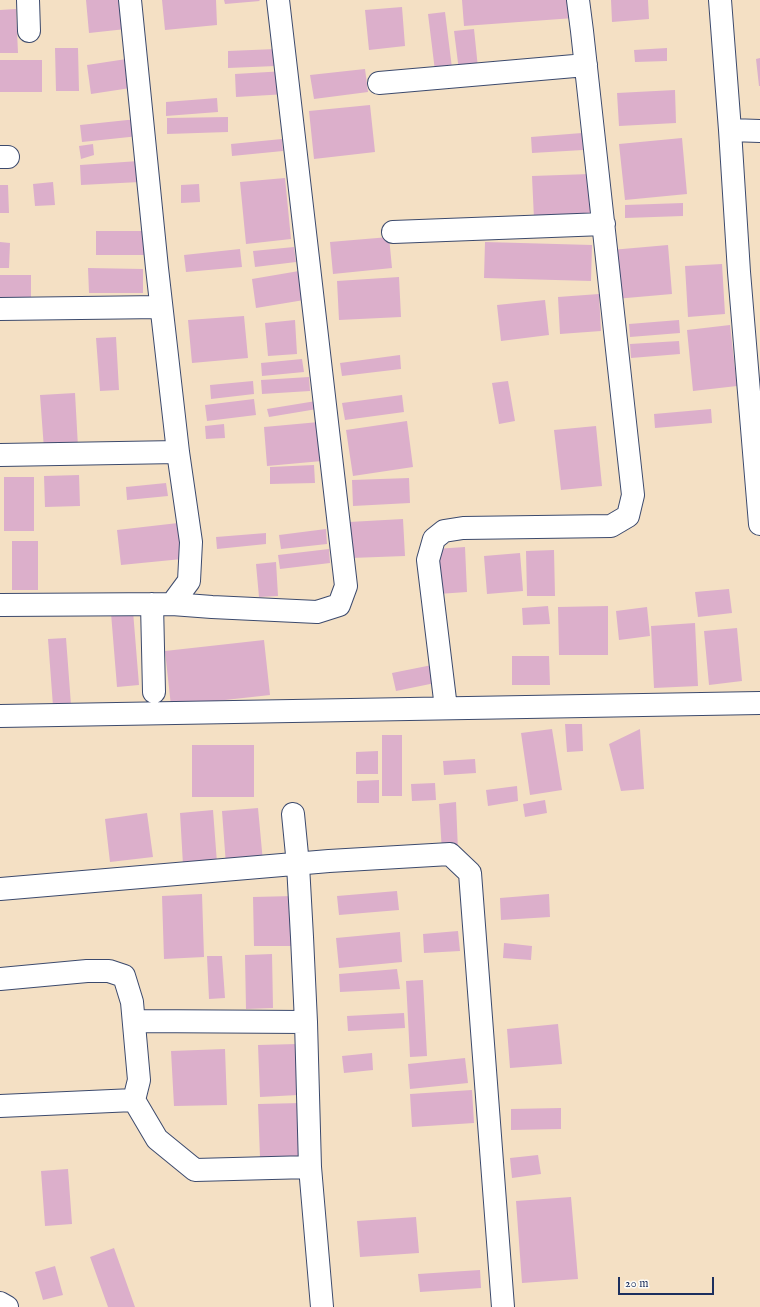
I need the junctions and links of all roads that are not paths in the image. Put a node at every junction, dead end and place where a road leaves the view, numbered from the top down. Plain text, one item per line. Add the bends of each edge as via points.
1 (28, 0) edge
2 (130, 0) edge
3 (278, 0) edge
4 (578, 0) edge
5 (720, 0) edge
6 (29, 31) dead end
7 (586, 65) junction
8 (379, 83) dead end
9 (730, 130) junction
10 (760, 131) edge
11 (604, 224) junction
12 (393, 232) dead end
13 (161, 307) junction
14 (0, 309) edge
15 (756, 432) edge
16 (178, 452) junction
17 (0, 455) edge
18 (760, 524) edge
19 (162, 604) junction
20 (0, 605) edge
21 (154, 692) dead end
22 (760, 703) edge
23 (446, 708) junction
24 (0, 716) edge
25 (293, 814) dead end
26 (298, 865) junction
27 (0, 889) edge
28 (0, 979) edge
29 (134, 1021) junction
30 (306, 1022) junction
31 (134, 1100) junction
32 (0, 1106) edge
33 (310, 1167) junction
34 (0, 1302) edge
35 (7, 1307) edge
36 (322, 1307) edge
37 (503, 1307) edge

1 - 6 street
2 - 13 street
3 - 19 street via 346,586 339,605 317,612
4 - 7 street
5 - 9 street
7 - 8 street
7 - 11 street
9 - 10 street
9 - 15 street via 739,272
11 - 12 street
11 - 23 street via 631,466 633,495 628,516 611,526 463,528 444,531 434,539 428,560
13 - 14 street
13 - 16 street
15 - 18 street
16 - 17 street
16 - 19 street via 192,542 189,581
19 - 20 street
19 - 21 street
22 - 23 street
23 - 24 street
25 - 26 street
26 - 27 street
26 - 30 street
26 - 37 street via 450,854 470,873
28 - 29 street via 110,971 124,976 132,1002
29 - 30 street
29 - 31 street via 139,1080
30 - 33 street
31 - 32 street
31 - 33 street via 157,1139 194,1170
33 - 36 street
34 - 35 street

